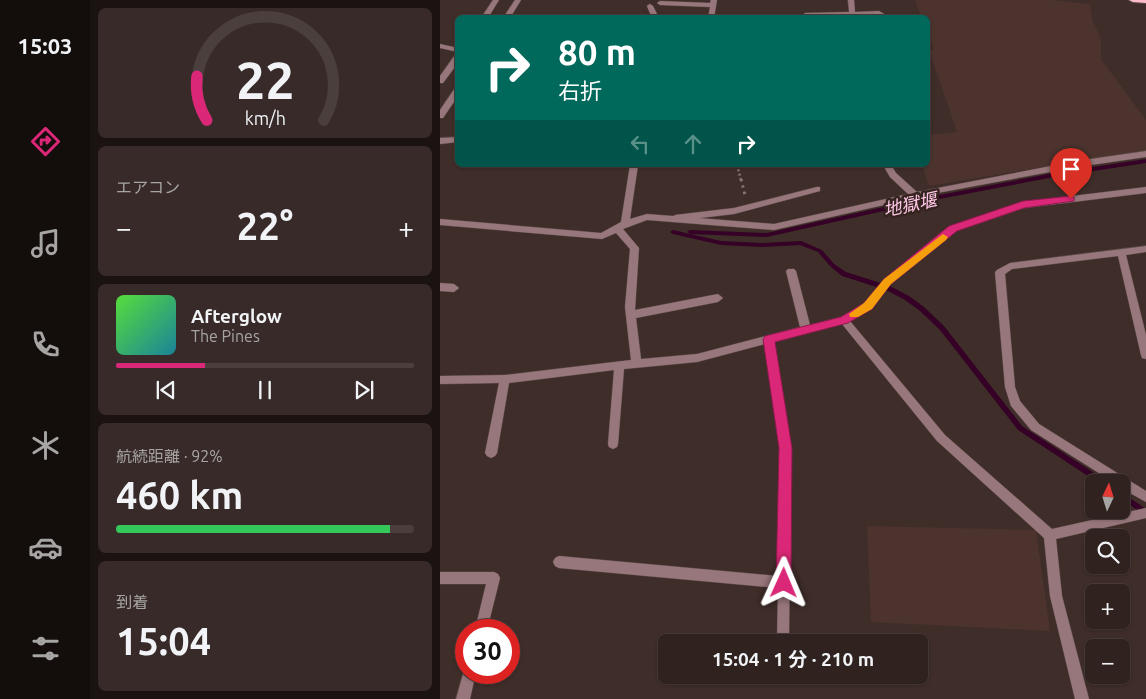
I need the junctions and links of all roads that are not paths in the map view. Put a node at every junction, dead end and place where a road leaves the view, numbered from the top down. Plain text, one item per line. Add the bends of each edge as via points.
1 (496, 0) edge
2 (518, 0) edge
3 (851, 0) edge
4 (1133, 0) edge
5 (1146, 2) edge
6 (660, 3) dead end
7 (714, 3) edge
8 (650, 6) dead end
9 (852, 14) junction
10 (486, 15) edge
11 (508, 15) edge
12 (654, 15) edge
13 (828, 15) edge
14 (883, 15) edge
15 (440, 46) edge
16 (455, 49) edge
17 (455, 61) edge
18 (440, 81) edge
19 (455, 94) edge
20 (440, 116) edge
21 (455, 139) edge
22 (440, 141) edge
23 (1146, 154) edge
24 (634, 167) edge
25 (888, 167) edge
26 (817, 189) dead end
27 (1146, 190) edge
28 (915, 195) junction
29 (675, 218) junction
30 (440, 222) edge
31 (621, 226) junction
32 (1146, 249) edge
33 (1121, 251) junction
34 (791, 271) dead end
35 (440, 287) edge
36 (454, 288) dead end
37 (718, 298) dead end
38 (631, 315) junction
39 (844, 320) junction
40 (1142, 322) edge
41 (806, 330) junction
42 (769, 339) junction
43 (1146, 355) edge
44 (618, 364) junction
45 (637, 364) junction
46 (505, 379) junction
47 (440, 380) edge
48 (613, 444) dead end
49 (491, 453) dead end
50 (1146, 497) edge
51 (1146, 513) edge
52 (1050, 535) junction
53 (559, 562) dead end
54 (440, 578) edge
55 (784, 583) junction
56 (484, 619) edge
57 (783, 634) edge
58 (466, 684) edge
59 (462, 699) edge
60 (1082, 699) edge

1 - 10 street
2 - 11 street
3 - 9 street
4 - 5 main road
6 - 7 street
8 - 12 street
9 - 13 street
9 - 14 street
15 - 16 lane
17 - 18 street
19 - 20 street
21 - 22 street
23 - 28 street
24 - 31 street
25 - 28 street
26 - 29 lane via 734,211
27 - 39 street via 1023,205 953,229 887,282 868,306
28 - 29 street via 774,227
29 - 31 street via 647,217
30 - 31 street via 602,236
31 - 38 street via 635,248
32 - 33 street
33 - 40 street
33 - 50 street via 1010,266 1000,272 1010,387 1015,403 1035,427
34 - 41 street
35 - 36 street
37 - 38 street
38 - 45 street
39 - 41 street
39 - 52 street via 941,438
40 - 43 street
41 - 42 street
42 - 45 street via 697,358
42 - 55 street via 786,448
44 - 45 street
44 - 46 street
44 - 48 street
46 - 47 street
46 - 49 street
51 - 52 street
52 - 60 street via 1056,596
53 - 55 street
54 - 56 street via 494,578
55 - 57 street
58 - 59 street

